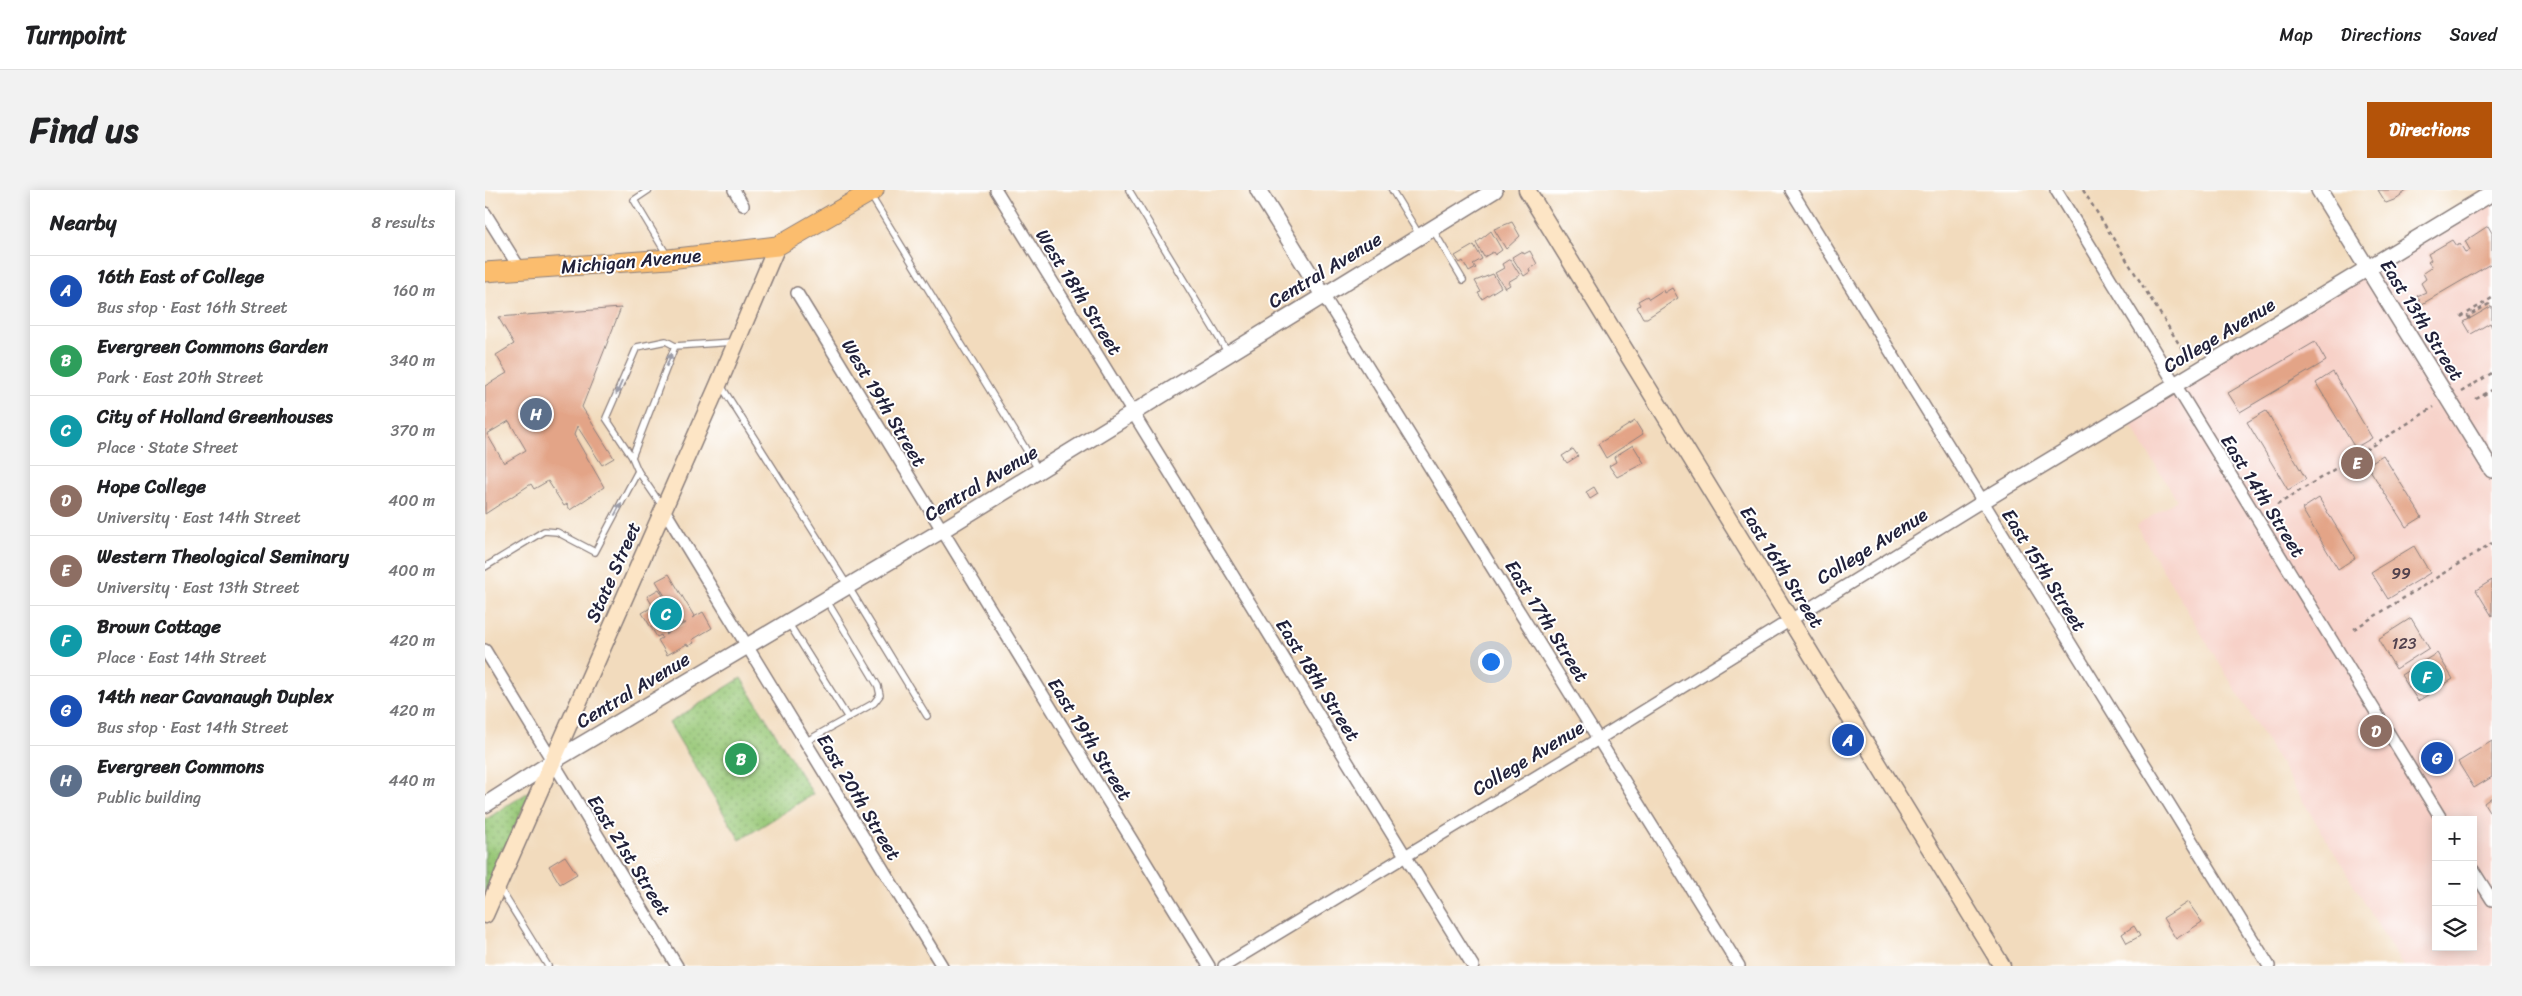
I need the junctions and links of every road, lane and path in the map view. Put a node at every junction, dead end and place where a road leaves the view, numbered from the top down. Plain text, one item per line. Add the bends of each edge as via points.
1 (649, 190) edge
2 (734, 190) edge
3 (996, 190) edge
4 (1129, 190) edge
5 (1258, 190) edge
6 (1392, 190) edge
7 (1495, 190) edge
8 (1527, 190) edge
9 (1791, 190) edge
10 (2055, 190) edge
11 (2083, 190) edge
12 (2319, 190) edge
13 (870, 191) edge
14 (2492, 193) edge
15 (743, 204) dead end
16 (485, 213) edge
17 (1426, 232) junction
18 (777, 246) junction
19 (669, 260) junction
20 (520, 269) junction
21 (2366, 269) junction
22 (485, 272) edge
23 (1463, 280) dead end
24 (797, 294) dead end
25 (1323, 295) junction
26 (2492, 298) edge
27 (2487, 301) junction
28 (2461, 317) dead end
29 (2469, 319) dead end
30 (736, 342) junction
31 (675, 346) junction
32 (1228, 353) junction
33 (2196, 372) junction
34 (2492, 374) edge
35 (719, 383) junction
36 (2175, 385) junction
37 (2492, 390) edge
38 (2460, 392) dead end
39 (2475, 399) dead end
40 (2435, 407) dead end
41 (1133, 413) junction
42 (632, 457) junction
43 (2492, 470) edge
44 (638, 471) junction
45 (1039, 471) junction
46 (1981, 502) junction
47 (2277, 505) dead end
48 (663, 508) junction
49 (941, 531) junction
50 (2492, 543) edge
51 (485, 567) edge
52 (848, 586) junction
53 (825, 600) junction
54 (1791, 620) junction
55 (788, 622) junction
56 (2354, 629) dead end
57 (747, 646) junction
58 (485, 650) edge
59 (927, 716) dead end
60 (848, 718) junction
61 (1600, 738) junction
62 (805, 742) junction
63 (552, 762) junction
64 (485, 805) edge
65 (2441, 816) edge
66 (1406, 856) junction
67 (2477, 876) edge
68 (498, 885) junction
69 (2492, 900) edge
70 (485, 915) edge
71 (548, 966) edge
72 (677, 966) edge
73 (942, 966) edge
74 (1209, 966) edge
75 (1224, 966) edge
76 (1473, 966) edge
77 (1739, 966) edge
78 (2002, 966) edge
79 (2269, 966) edge

1 - 19 lane via 634,200
2 - 15 street
3 - 41 street, West 18th Street
4 - 32 lane
5 - 25 street
6 - 17 lane
7 - 17 street, Central Avenue
8 - 54 main road, East 16th Street
9 - 46 street, East 15th Street
10 - 36 street, East 14th Street
11 - 33 path
12 - 21 street, East 13th Street
13 - 18 main road
13 - 45 lane
14 - 21 street, College Avenue
16 - 20 street
17 - 23 lane
17 - 25 street, Central Avenue
18 - 19 main road, Michigan Avenue
18 - 30 main road, State Street
19 - 20 main road, Michigan Avenue
20 - 22 main road, Michigan Avenue
21 - 33 street, College Avenue
21 - 43 street, East 13th Street
24 - 49 street, West 19th Street
25 - 32 street, Central Avenue
25 - 61 street, East 17th Street
26 - 27 path
27 - 28 path
27 - 29 path via 2489,304 2468,316
30 - 31 lane
30 - 35 main road, State Street
42 -> 31 lane
31 -> 42 lane via 666,341 637,347 606,418
32 - 41 street, Central Avenue
33 - 36 street, College Avenue
34 - 38 path
35 - 48 main road, State Street
35 - 52 lane
36 - 46 street, College Avenue
36 - 65 street, East 14th Street
37 - 39 path
40 - 47 path
41 - 45 street, Central Avenue
41 - 66 street, East 18th Street
42 - 44 lane
44 - 48 lane
51 -> 44 lane via 544,531 557,532 595,552
45 - 49 street, Central Avenue
46 - 54 street, College Avenue
46 - 79 street, East 15th Street
48 - 57 street, East 20th Street
48 - 63 main road, State Street
49 - 52 street, Central Avenue
49 - 74 street, East 19th Street
50 - 56 path
52 - 53 street, Central Avenue
52 - 59 lane
53 - 55 street, Central Avenue
53 - 60 lane via 878,686 880,695 874,703
54 - 61 street, College Avenue
54 - 78 main road, East 16th Street
55 - 57 street, Central Avenue
55 - 60 lane
57 - 62 street, East 20th Street
57 - 63 street, Central Avenue
58 - 63 street, East 21st Street
60 - 62 lane
61 - 66 street, College Avenue
61 - 77 street, East 17th Street
62 - 73 street, East 20th Street
63 - 64 street, Central Avenue
63 - 68 main road, State Street
63 - 72 street, East 21st Street
66 - 75 street, College Avenue
66 - 76 street, East 18th Street
67 - 69 street
68 - 70 main road, State Street
68 - 71 lane

